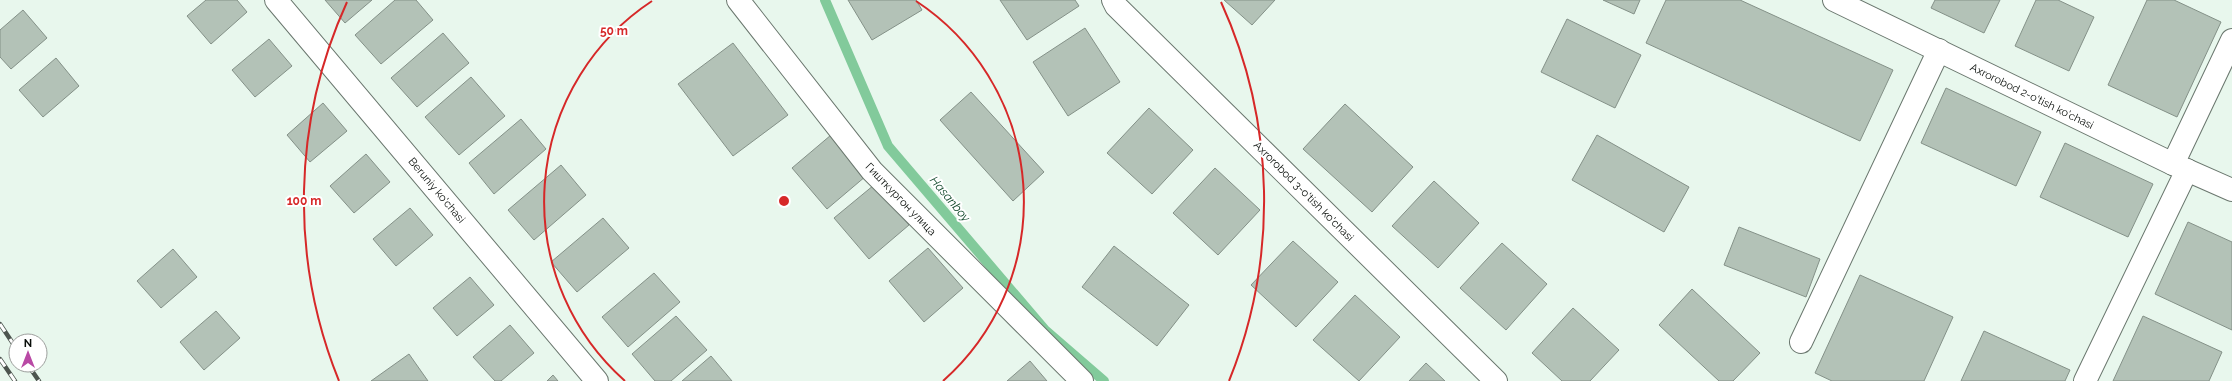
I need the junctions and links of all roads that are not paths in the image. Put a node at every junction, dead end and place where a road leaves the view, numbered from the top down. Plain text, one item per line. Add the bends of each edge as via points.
1 (276, 0) edge
2 (738, 0) edge
3 (1113, 0) edge
4 (1834, 0) edge
5 (2232, 40) edge
6 (1939, 50) junction
7 (2180, 167) junction
8 (2232, 190) edge
9 (1801, 342) dead end
10 (597, 381) edge
11 (1082, 381) edge
12 (1496, 381) edge
13 (2085, 381) edge

1 - 10 street, Beruniy ko'chasi
2 - 11 street, Гишткургон улица via 872,171
3 - 12 street, Axrorobod 3-o'tish ko'chasi
4 - 6 street, Axrorobod 2-o'tish ko'chasi
5 - 7 street
6 - 7 street, Axrorobod 2-o'tish ko'chasi
6 - 9 street
7 - 8 street, Axrorobod 2-o'tish ko'chasi
7 - 13 street

